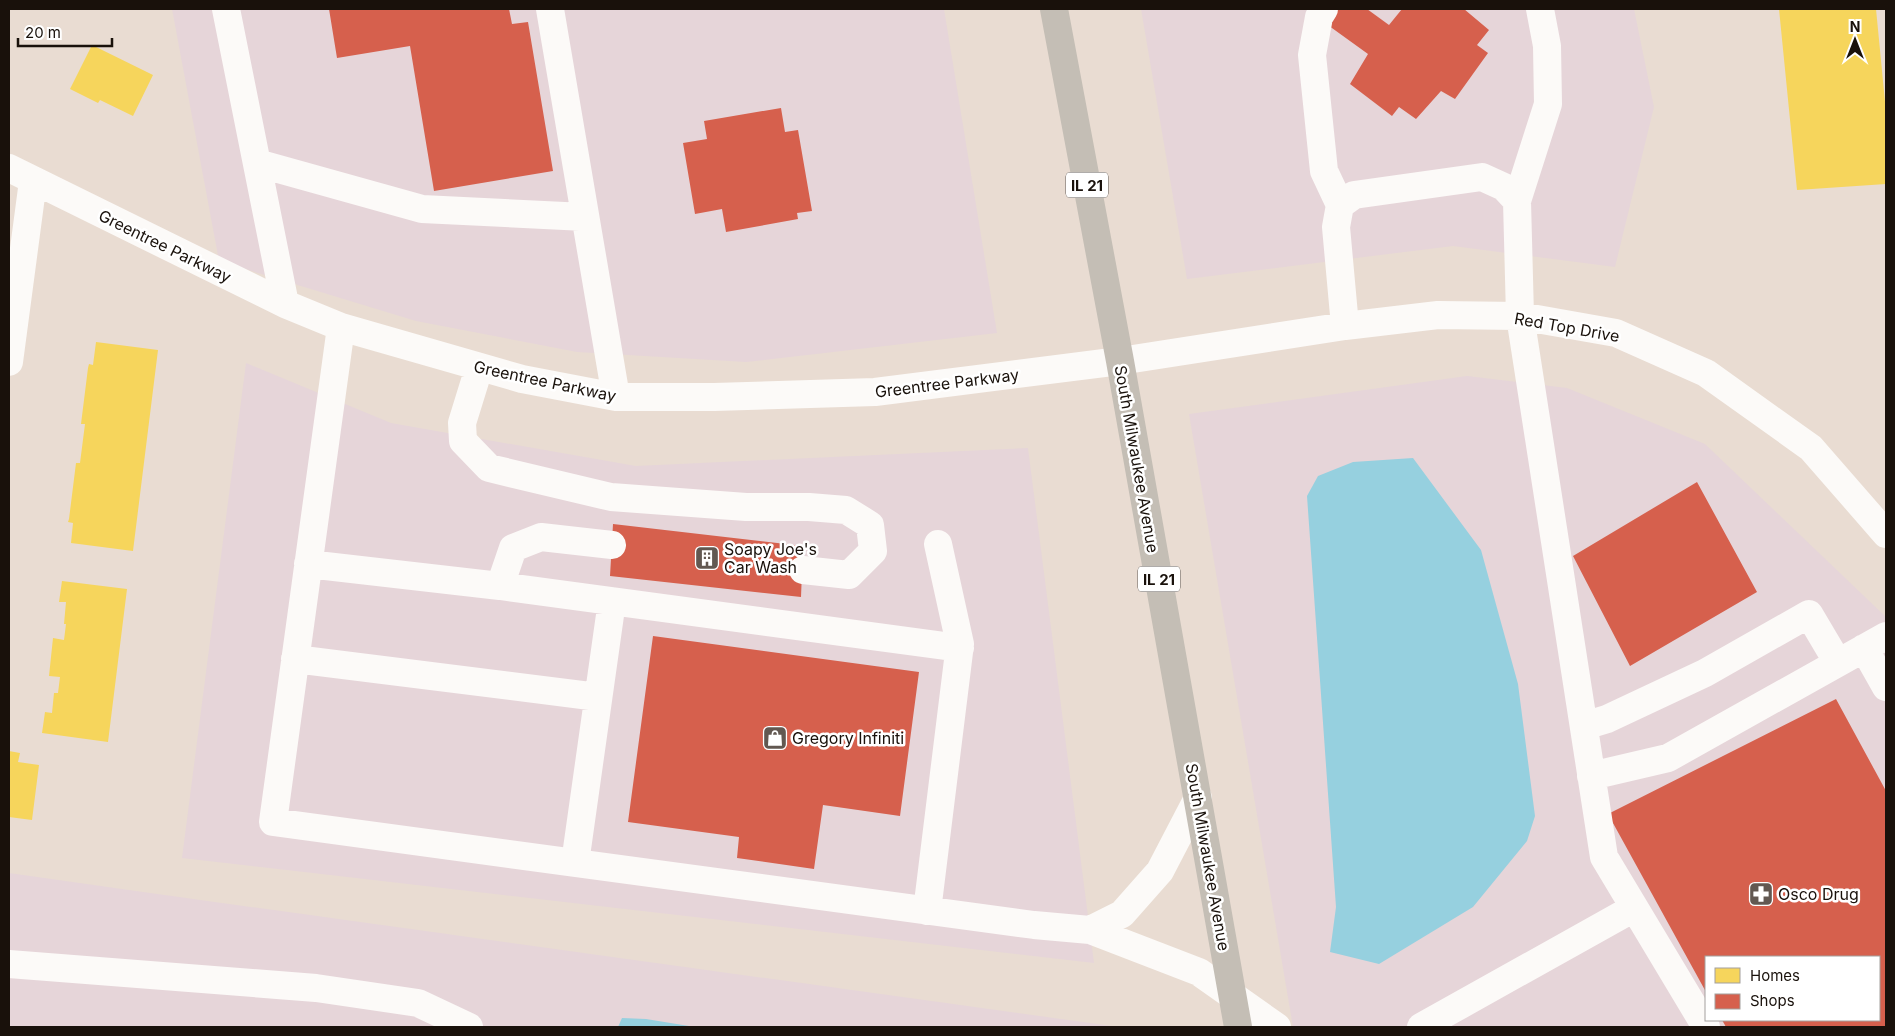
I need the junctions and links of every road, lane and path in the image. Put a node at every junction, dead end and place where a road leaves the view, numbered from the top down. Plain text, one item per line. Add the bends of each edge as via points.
1 (226, 9) edge
2 (550, 9) edge
3 (1054, 9) edge
4 (1324, 9) edge
5 (1540, 9) edge
6 (257, 163) junction
7 (9, 168) edge
8 (33, 181) junction
9 (1517, 201) junction
10 (1340, 205) junction
11 (585, 217) junction
12 (284, 304) junction
13 (1520, 316) junction
14 (1345, 326) junction
15 (341, 327) junction
16 (1120, 361) junction
17 (9, 362) edge
18 (479, 368) junction
19 (616, 397) junction
20 (1886, 534) edge
21 (938, 544) dead end
22 (612, 545) dead end
23 (308, 564) junction
24 (803, 570) dead end
25 (500, 586) junction
26 (612, 601) junction
27 (1875, 642) edge
28 (960, 648) junction
29 (295, 659) junction
30 (1838, 663) junction
31 (1886, 687) edge
32 (598, 697) junction
33 (1595, 722) junction
34 (1591, 776) junction
35 (1198, 798) junction
36 (575, 863) junction
37 (1634, 908) junction
38 (928, 911) junction
39 (1090, 930) junction
40 (9, 964) edge
41 (1233, 996) junction
42 (462, 1025) edge
43 (1238, 1027) edge
44 (1277, 1027) edge
45 (1421, 1027) edge
46 (1706, 1027) edge

1 - 6 street
2 - 11 street
3 - 16 main road, South Milwaukee Avenue / IL 21
4 - 10 street via 1319,17 1312,55 1324,172
5 - 9 street via 1547,46 1548,104
6 - 11 street via 422,209
6 - 12 street
7 - 8 street, Greentree Parkway
8 - 12 street, Greentree Parkway
8 - 17 street
9 - 10 street via 1504,186 1482,177 1354,195
9 - 13 street
10 - 14 street via 1336,227
11 - 19 street
12 - 15 street, Greentree Parkway
13 - 14 street, Red Top Drive via 1438,316
13 - 20 street, Red Top Drive via 1616,333 1706,373 1811,448
13 - 33 street
14 - 16 street, Red Top Drive
15 - 18 street, Greentree Parkway
15 - 23 street
16 - 19 street, Greentree Parkway via 875,392
16 - 35 main road, South Milwaukee Avenue / IL 21
18 - 19 street, Greentree Parkway
18 - 24 street via 462,422 462,441 489,468 611,497 746,507 846,510 870,526 873,551 850,575
21 - 28 street
22 - 25 street via 541,537 513,548
23 - 25 street
23 - 29 street
25 - 26 street
26 - 28 street
26 - 32 street
27 - 30 street
27 - 31 street
28 - 38 street
29 - 32 street
29 - 36 street via 272,822
30 - 33 street via 1810,614 1705,673
30 - 34 street via 1668,758
32 - 36 street
33 - 34 street
34 - 37 street via 1604,857
35 - 39 street via 1160,871 1122,914
35 - 41 main road, South Milwaukee Avenue / IL 21
36 - 38 street
37 - 45 street
37 - 46 street
38 - 39 street
39 - 41 street via 1199,972
40 - 42 street via 316,988 418,1003
41 - 43 main road, South Milwaukee Avenue / IL 21
41 - 44 street

